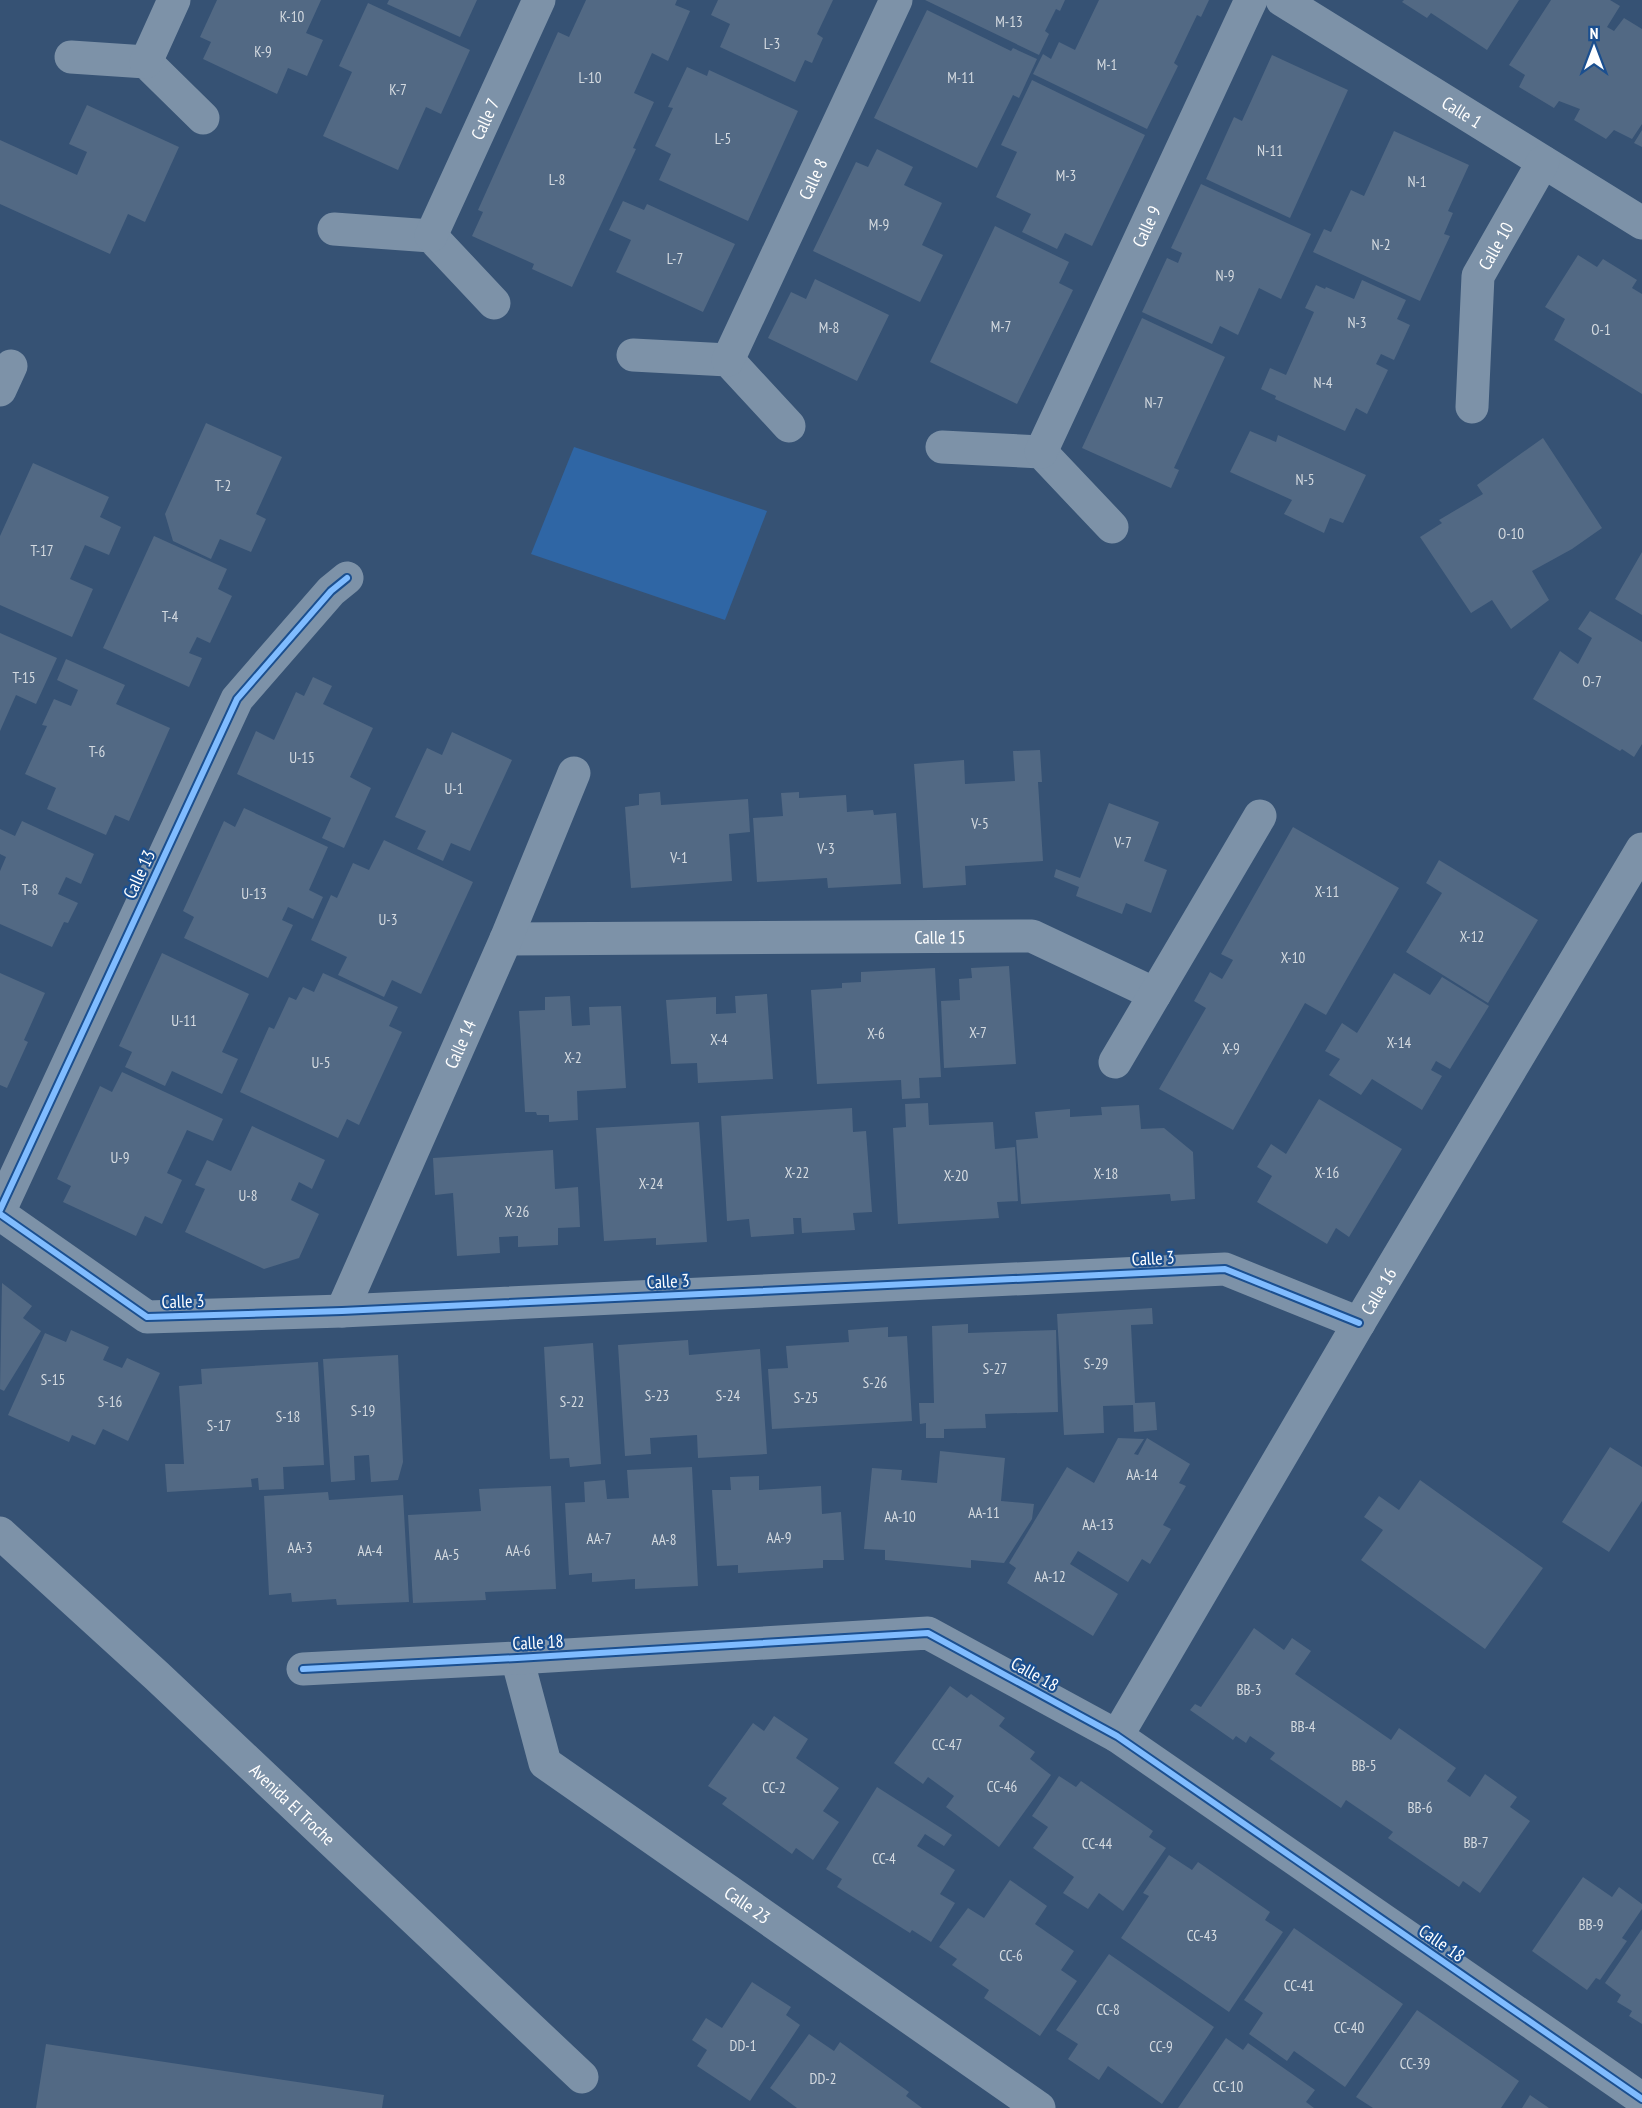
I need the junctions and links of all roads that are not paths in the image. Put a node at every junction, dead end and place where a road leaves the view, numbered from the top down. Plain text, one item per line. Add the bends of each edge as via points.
1 (174, 0) edge
2 (539, 0) edge
3 (896, 0) edge
4 (1251, 0) edge
5 (1282, 0) edge
6 (71, 57) dead end
7 (146, 62) junction
8 (203, 118) dead end
9 (1543, 162) junction
10 (1642, 223) edge
11 (334, 229) dead end
12 (431, 236) junction
13 (494, 303) dead end
14 (633, 355) dead end
15 (728, 360) junction
16 (1472, 407) dead end
17 (789, 426) dead end
18 (942, 447) dead end
19 (1041, 452) junction
20 (1113, 526) dead end
21 (347, 578) dead end
22 (574, 773) dead end
23 (1260, 816) dead end
24 (1642, 849) edge
25 (506, 939) junction
26 (1155, 994) junction
27 (1115, 1062) dead end
28 (0, 1212) edge
29 (342, 1311) junction
30 (1359, 1323) junction
31 (0, 1533) edge
32 (517, 1658) junction
33 (303, 1669) dead end
34 (1117, 1736) junction
35 (582, 2077) dead end
36 (1642, 2099) edge
37 (1039, 2108) edge

1 - 7 street
2 - 12 street, Calle 7
3 - 15 street, Calle 8
4 - 19 street, Calle 9
5 - 9 street, Calle 1
6 - 7 street
7 - 8 street
9 - 10 street, Calle 1
9 - 16 street, Calle 10 via 1478,276
11 - 12 street
12 - 13 street
14 - 15 street
15 - 17 street
18 - 19 street
19 - 20 street
21 - 28 street, Calle 13 via 331,591 237,699
22 - 25 street, Calle 14
23 - 26 street
24 - 30 street, Calle 16
25 - 26 street, Calle 15 via 1032,936
25 - 29 street, Calle 14
26 - 27 street
28 - 29 street, Calle 3 via 147,1317
29 - 30 street, Calle 3 via 1225,1269
30 - 34 street, Calle 16
31 - 35 street, Avenida El Troche via 166,1684
32 - 33 street, Calle 18
32 - 34 street, Calle 18 via 928,1633
32 - 37 street, Calle 23 via 545,1763
34 - 36 street, Calle 18

